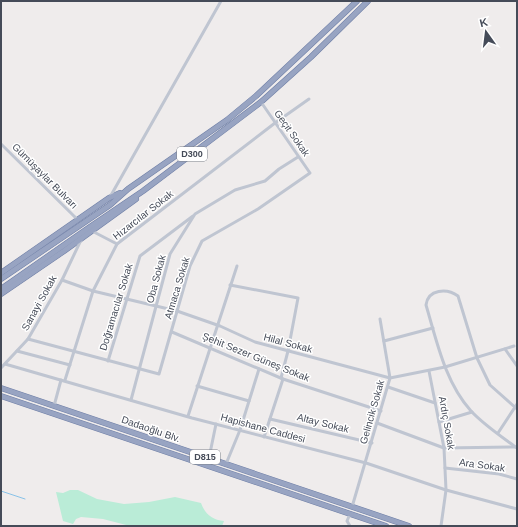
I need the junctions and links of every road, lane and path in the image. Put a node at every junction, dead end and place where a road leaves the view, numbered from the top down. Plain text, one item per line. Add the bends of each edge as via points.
1 (221, 1) edge
2 (357, 1) edge
3 (368, 1) edge
4 (309, 99) dead end
5 (261, 102) junction
6 (275, 123) junction
7 (1, 144) edge
8 (298, 157) junction
9 (310, 173) joint
10 (128, 189) junction
11 (143, 192) junction
12 (109, 198) junction
13 (195, 214) junction
14 (78, 220) junction
15 (92, 231) junction
16 (81, 239) junction
17 (117, 244) junction
18 (237, 266) dead end
19 (1, 273) edge
20 (1, 279) edge
21 (62, 280) junction
22 (230, 285) junction
23 (1, 289) edge
24 (94, 291) junction
25 (1, 294) edge
26 (127, 299) junction
27 (156, 306) junction
28 (177, 311) junction
29 (380, 319) dead end
30 (217, 325) junction
31 (433, 328) junction
32 (172, 332) junction
33 (28, 338) junction
34 (384, 340) junction
35 (514, 346) dead end
36 (210, 348) junction
37 (505, 349) junction
38 (74, 350) junction
39 (17, 351) junction
40 (288, 351) junction
41 (477, 358) junction
42 (108, 361) junction
43 (5, 364) junction
44 (70, 365) junction
45 (517, 366) edge
46 (445, 367) junction
47 (1, 368) edge
48 (259, 369) junction
49 (139, 370) junction
50 (429, 371) junction
51 (282, 378) junction
52 (390, 378) junction
53 (63, 380) junction
54 (198, 386) junction
55 (388, 387) junction
56 (1, 388) edge
57 (1, 396) edge
58 (131, 400) junction
59 (249, 401) junction
60 (435, 403) junction
61 (517, 404) edge
62 (54, 406) junction
63 (516, 408) edge
64 (380, 411) junction
65 (472, 412) junction
66 (188, 416) junction
67 (270, 419) junction
68 (439, 422) junction
69 (377, 423) junction
70 (216, 424) junction
71 (240, 430) junction
72 (498, 433) junction
73 (264, 437) junction
74 (372, 443) junction
75 (444, 448) junction
76 (517, 448) edge
77 (209, 458) junction
78 (366, 463) junction
79 (226, 464) junction
80 (445, 468) junction
81 (517, 479) edge
82 (446, 490) junction
83 (352, 507) junction
84 (517, 509) edge
85 (350, 514) junction
86 (350, 526) edge
87 (386, 526) edge
88 (409, 526) edge
89 (442, 526) edge

1 - 12 street
2 - 10 highway, D300 via 227,120
3 - 5 highway, D300
4 - 6 street, Hızarcılar Sokak
5 - 6 street, Geçit Sokak
5 - 11 highway, D300
6 - 8 street, Geçit Sokak
6 - 17 street, Hızarcılar Sokak
7 - 14 street, Gümüşaylar Bulvarı
8 - 9 street, Geçit Sokak
8 - 13 street, Oba Sokak via 265,181 235,190
9 - 28 street, Atmaca Sokak via 258,209 202,241 190,266
10 - 12 highway
10 - 20 highway, D300 via 110,205
11 - 15 highway via 125,209
11 - 23 highway, D300
12 - 14 highway
13 - 26 street, Doğramacılar Sokak via 140,256
13 - 27 street, Oba Sokak via 170,254
14 - 19 highway
15 - 16 highway
15 - 17 street
16 - 21 street, Sanayi Sokak
16 - 25 highway
17 - 24 street, Hızarcılar Sokak
18 - 22 street
21 - 24 street, Hilal Sokak
21 - 33 street, Sanayi Sokak
22 - 30 street
22 - 40 street via 298,298
24 - 26 street, Hilal Sokak
24 - 38 street, Hızarcılar Sokak
26 - 27 street, Hilal Sokak
26 - 42 street, Doğramacılar Sokak
27 - 28 street, Hilal Sokak
27 - 49 street, Oba Sokak
28 - 30 street, Hilal Sokak
28 - 32 street, Atmaca Sokak
29 - 34 street, Gelincik Sokak
30 - 36 street
30 - 40 street, Hilal Sokak via 255,342
31 - 34 street
31 - 41 street via 426,305 428,299 437,292 451,291 458,296
31 - 46 street
32 - 36 street, Şehit Sezer Güneş Sokak
32 - 49 street, Atmaca Sokak via 159,374
33 - 38 street
33 - 39 street, Sanayi Sokak
34 - 52 street, Gelincik Sokak
35 - 37 street, Hilal Sokak
36 - 48 street, Şehit Sezer Güneş Sokak
36 - 54 street
37 - 41 street, Hilal Sokak
37 - 45 street
38 - 42 street
38 - 44 street, Hızarcılar Sokak
39 - 43 street, Sanayi Sokak
39 - 44 street
40 - 51 street
40 - 52 street, Hilal Sokak
41 - 46 street, Hilal Sokak
41 - 63 street via 490,385
42 - 49 street
43 - 47 street, Sanayi Sokak
43 - 53 street, Hapishane Caddesi
44 - 53 street, Hızarcılar Sokak
46 - 50 street, Hilal Sokak
46 - 65 street via 458,394
48 - 51 street, Şehit Sezer Güneş Sokak
48 - 59 street
49 - 58 street, Oba Sokak
50 - 52 street, Hilal Sokak
50 - 60 street, Ardıç Sokak
51 - 64 street, Şehit Sezer Güneş Sokak
51 - 67 street
52 - 55 street, Gelincik Sokak
53 - 58 street, Hapishane Caddesi
53 - 62 street, Hızarcılar Sokak
54 - 59 street
54 - 66 street
55 - 60 street
55 - 64 street, Gelincik Sokak
56 - 62 highway, Dadaoğlu Blv. / D815
57 - 85 highway, Dadaoğlu Blv. / D815
58 - 66 street, Hapishane Caddesi
59 - 71 street
60 - 68 street, Ardıç Sokak
61 - 63 street
62 - 77 highway, Dadaoğlu Blv. / D815
63 - 72 street
64 - 69 street, Gelincik Sokak
65 - 68 street
65 - 72 street
66 - 70 street, Hapishane Caddesi
67 - 73 street
67 - 74 street, Altay Sokak
68 - 75 street, Ardıç Sokak
69 - 74 street, Gelincik Sokak
69 - 75 street
70 - 71 street, Hapishane Caddesi
70 - 77 street
71 - 73 street, Hapishane Caddesi
71 - 79 street
72 - 76 street
73 - 78 street, Hapishane Caddesi
74 - 78 street, Gelincik Sokak
75 - 76 street
75 - 80 street, Ardıç Sokak
77 - 79 highway, Dadaoğlu Blv. / D815
78 - 82 street, Hapishane Caddesi
78 - 83 street, Gelincik Sokak
79 - 83 highway, Dadaoğlu Blv. / D815
80 - 81 street, Ara Sokak via 499,474
80 - 82 street, Ardıç Sokak
82 - 84 street, Hapishane Caddesi
82 - 89 street, Ardıç Sokak
83 - 88 highway, Dadaoğlu Blv. / D815
85 - 86 street via 347,521
85 - 87 highway, Dadaoğlu Blv. / D815

